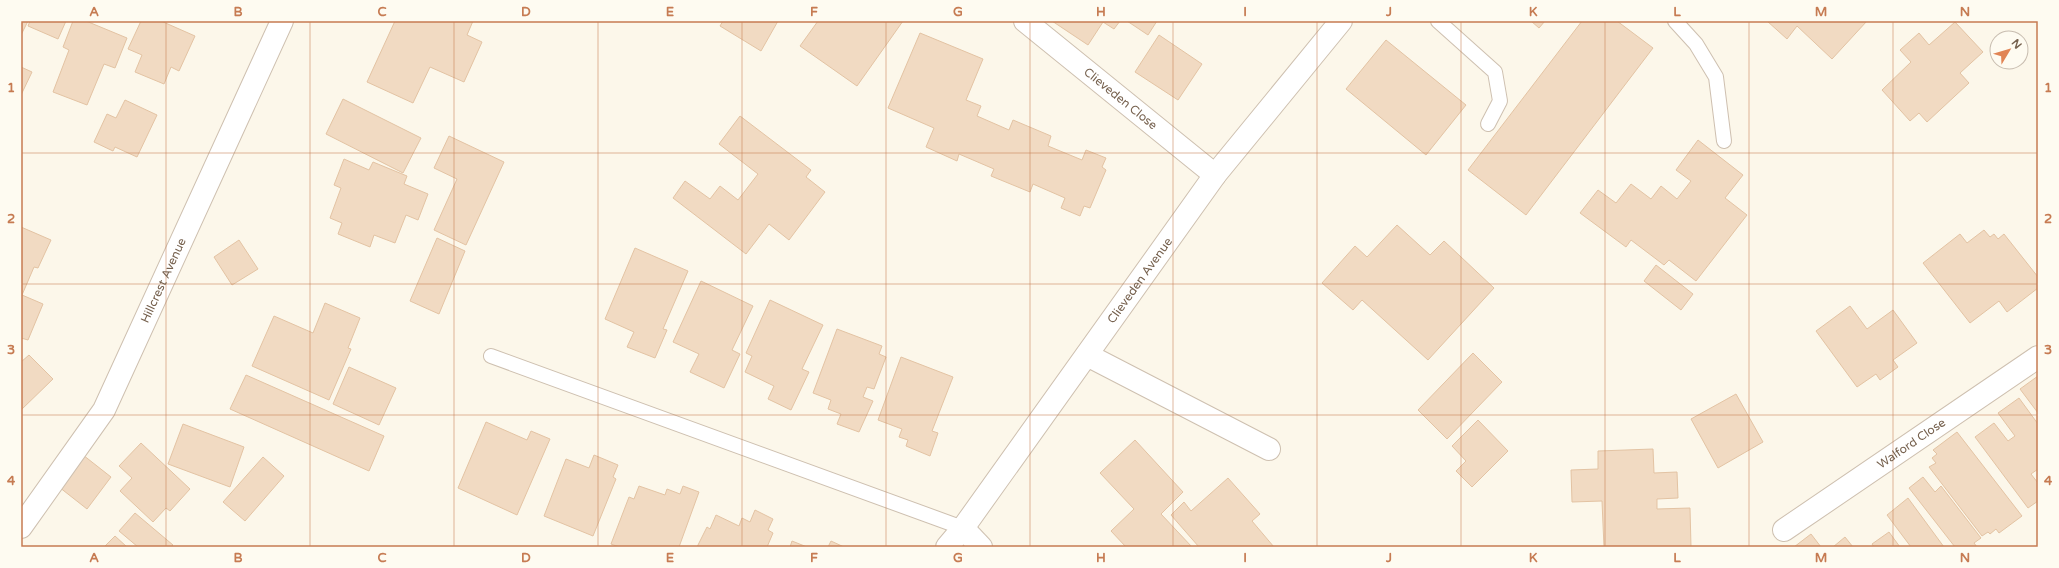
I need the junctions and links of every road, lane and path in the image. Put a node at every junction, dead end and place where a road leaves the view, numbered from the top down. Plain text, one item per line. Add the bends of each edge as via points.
1 (282, 21) edge
2 (1025, 21) edge
3 (1340, 21) edge
4 (1438, 21) edge
5 (1675, 21) edge
6 (1488, 124) dead end
7 (1724, 141) dead end
8 (1216, 175) junction
9 (1087, 355) junction
10 (492, 356) dead end
11 (2038, 357) edge
12 (1269, 448) dead end
13 (21, 527) edge
14 (963, 528) junction
15 (1784, 530) dead end
16 (947, 547) edge
17 (981, 547) edge

1 - 13 street, Hillcrest Avenue via 104,410
2 - 8 street, Clieveden Close
3 - 8 street, Clieveden Avenue
4 - 6 lane via 1495,72 1500,101
5 - 7 lane via 1696,44 1716,76
8 - 9 street, Clieveden Avenue
9 - 12 street
9 - 14 street, Clieveden Avenue
10 - 14 lane
11 - 15 street, Walford Close
14 - 16 street, Clieveden Avenue
14 - 17 street

